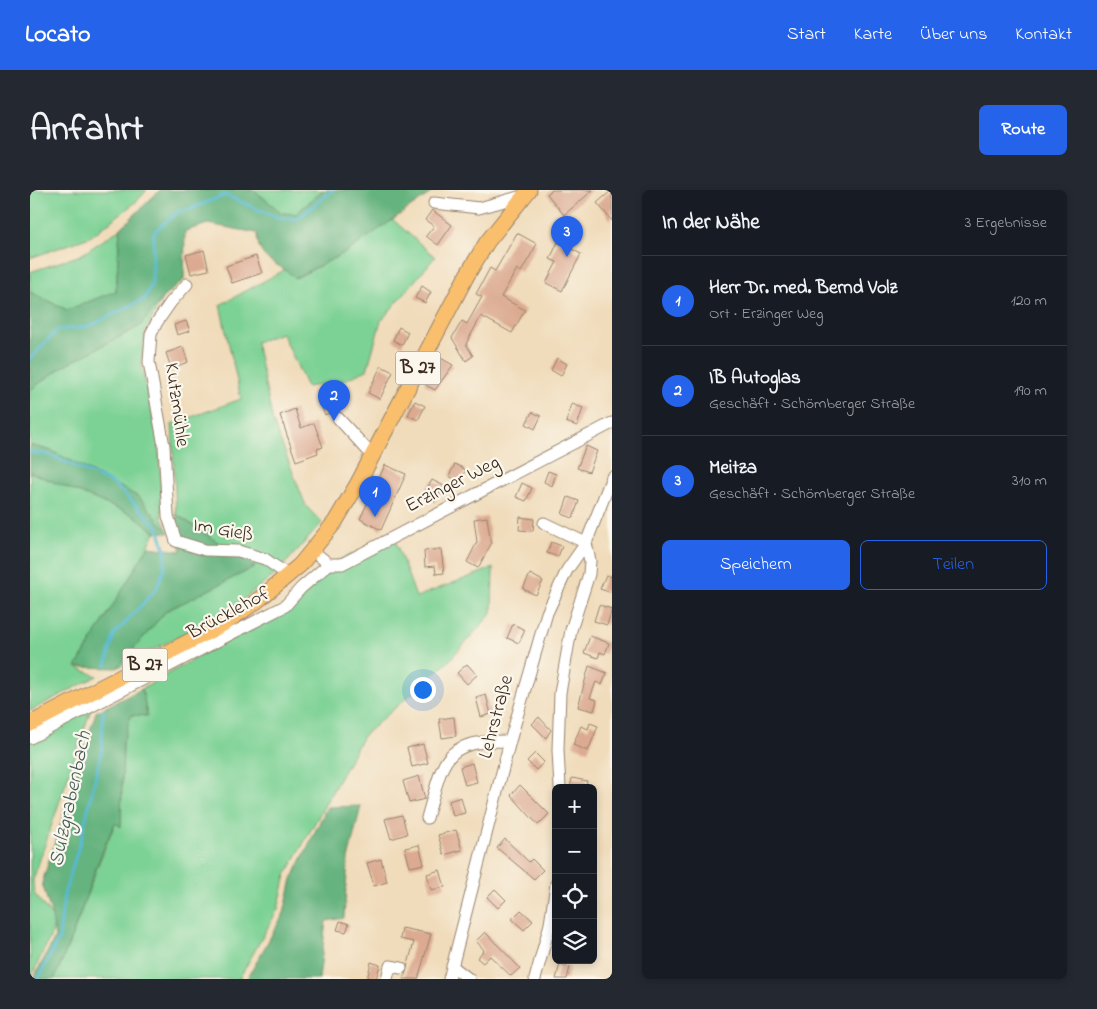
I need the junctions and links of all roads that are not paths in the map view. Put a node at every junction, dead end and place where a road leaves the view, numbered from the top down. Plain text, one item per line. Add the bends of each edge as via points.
1 (526, 193) edge
2 (434, 203) dead end
3 (187, 284) dead end
4 (338, 418) dead end
5 (612, 423) edge
6 (372, 455) junction
7 (612, 477) edge
8 (544, 522) dead end
9 (176, 541) joint
10 (586, 543) junction
11 (313, 550) junction
12 (329, 564) junction
13 (288, 576) junction
14 (30, 724) edge
15 (30, 738) edge
16 (510, 741) junction
17 (560, 784) edge
18 (427, 818) dead end
19 (552, 911) edge
20 (452, 966) junction
21 (401, 968) dead end
22 (387, 979) edge
23 (449, 979) edge
24 (468, 979) edge
25 (535, 979) edge

1 - 2 street via 479,208
1 - 6 main road, B 27 via 487,242 467,275
3 - 9 street, Kutzmühle via 151,334 149,362 164,446 168,516
4 - 6 street
5 - 12 street, Erzinger Weg via 342,564
6 - 11 main road, B 27 via 335,522
7 - 10 street, Lehrstraße
8 - 10 street
9 - 13 street, Im Gieß via 206,550 238,551 266,559
10 - 16 street, Lehrstraße via 567,570 547,613
10 - 17 street via 589,574 571,630 560,692
11 - 12 street
11 - 13 main road, B 27
12 - 15 street, Brücklehof via 285,606
13 - 14 main road, B 27 via 223,624
16 - 18 street via 483,741 468,745 443,762
16 - 20 street, Lehrstraße
19 - 25 street
20 - 23 street, Lehrstraße
20 - 24 street
21 - 22 street via 390,966

